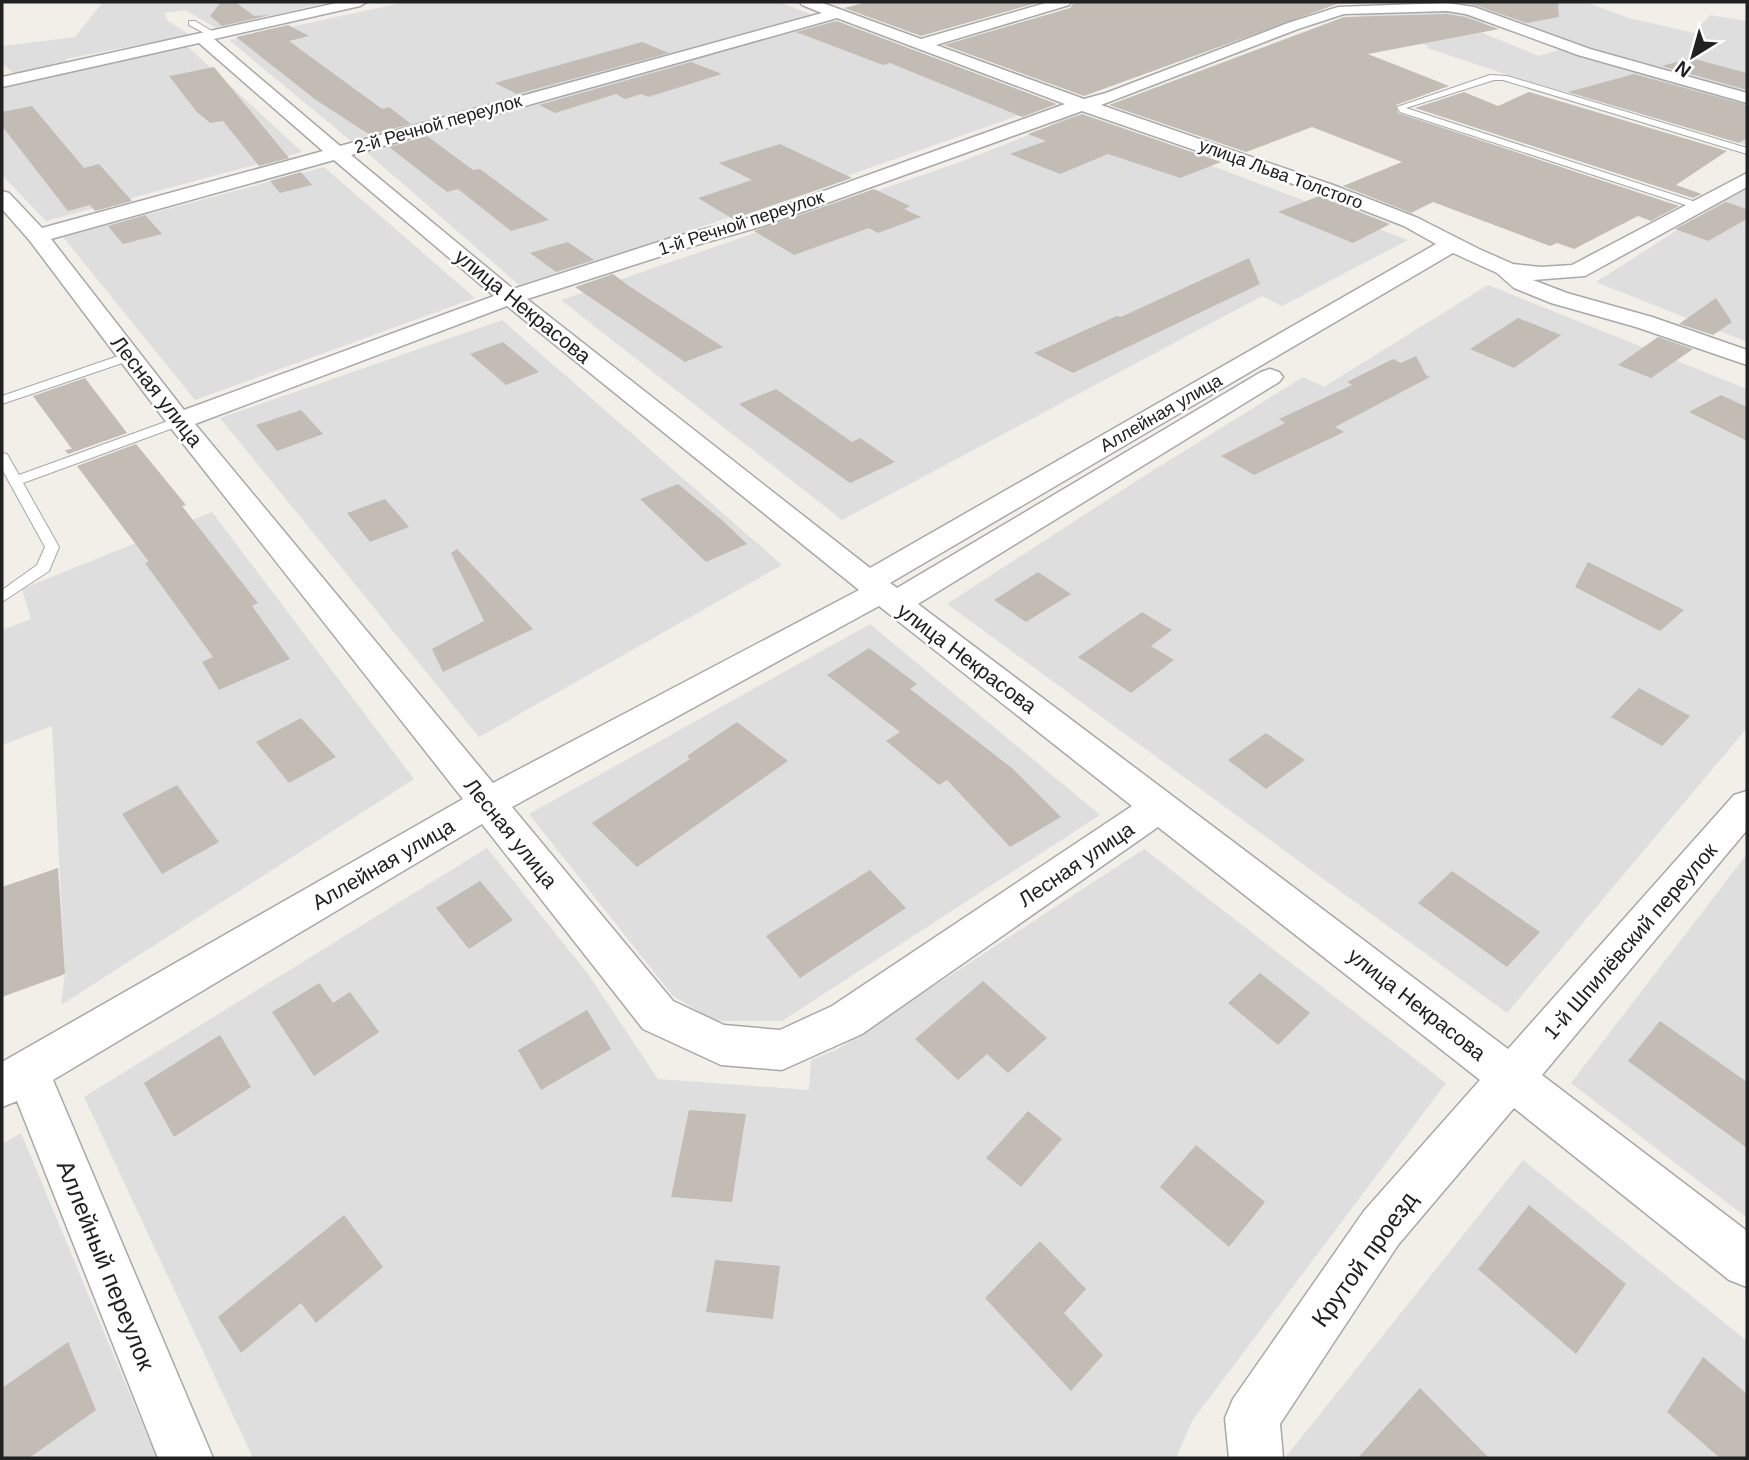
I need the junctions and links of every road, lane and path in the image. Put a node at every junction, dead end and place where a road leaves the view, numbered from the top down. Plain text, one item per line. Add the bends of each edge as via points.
1 (360, 2) edge
2 (1064, 2) edge
3 (825, 6) edge
4 (1340, 6) edge
5 (202, 31) junction
6 (922, 44) junction
7 (2, 82) edge
8 (1747, 98) edge
9 (1083, 105) junction
10 (1747, 151) edge
11 (337, 153) junction
12 (1747, 179) edge
13 (2, 197) edge
14 (1698, 206) junction
15 (38, 236) junction
16 (1462, 249) junction
17 (1505, 268) junction
18 (511, 298) junction
19 (130, 356) junction
20 (1747, 358) edge
21 (2, 400) edge
22 (179, 421) junction
23 (2, 457) edge
24 (15, 481) junction
25 (881, 592) junction
26 (2, 597) edge
27 (487, 803) junction
28 (1747, 805) edge
29 (1160, 806) junction
30 (1512, 1077) junction
31 (15, 1079) edge
32 (1747, 1262) edge
33 (185, 1458) edge
34 (1256, 1458) edge

1 - 5 street
2 - 6 street
3 - 6 street, улица Льва Толстого
3 - 11 street, 2-й Речной переулок
4 - 8 street, 1-й Речной переулок via 1469,10 1584,52
4 - 9 street, 1-й Речной переулок
5 - 7 street
5 - 11 street, улица Некрасова
6 - 9 street, улица Льва Толстого
9 - 16 street, улица Льва Толстого via 1326,189 1411,222
9 - 18 street, 1-й Речной переулок via 757,222
10 - 14 lane via 1504,78 1493,77 1401,107
11 - 15 street, 2-й Речной переулок
11 - 18 street, улица Некрасова
12 - 14 street
13 - 15 street, Лесная улица
14 - 17 street via 1577,271 1541,274
15 - 19 street, Лесная улица
16 - 17 street, улица Льва Толстого
16 - 25 street, Аллейная улица
17 - 20 street, улица Льва Толстого via 1521,283 1559,298
18 - 22 street, 1-й Речной переулок
18 - 25 street, улица Некрасова
19 - 21 lane
19 - 22 street, Лесная улица
22 - 24 lane
22 - 27 street, Лесная улица
23 - 24 lane
24 - 26 lane via 52,547 44,568
25 - 27 street, Аллейная улица
25 - 29 street, улица Некрасова
27 - 29 street, Лесная улица via 658,1016 721,1045 782,1050 847,1020
27 - 31 street, Аллейная улица
28 - 30 street, 1-й Шпилёвский переулок
29 - 30 street, улица Некрасова
30 - 32 street, улица Некрасова
30 - 34 street, Крутой проезд via 1381,1228 1252,1418
31 - 33 street, Аллейный переулок

